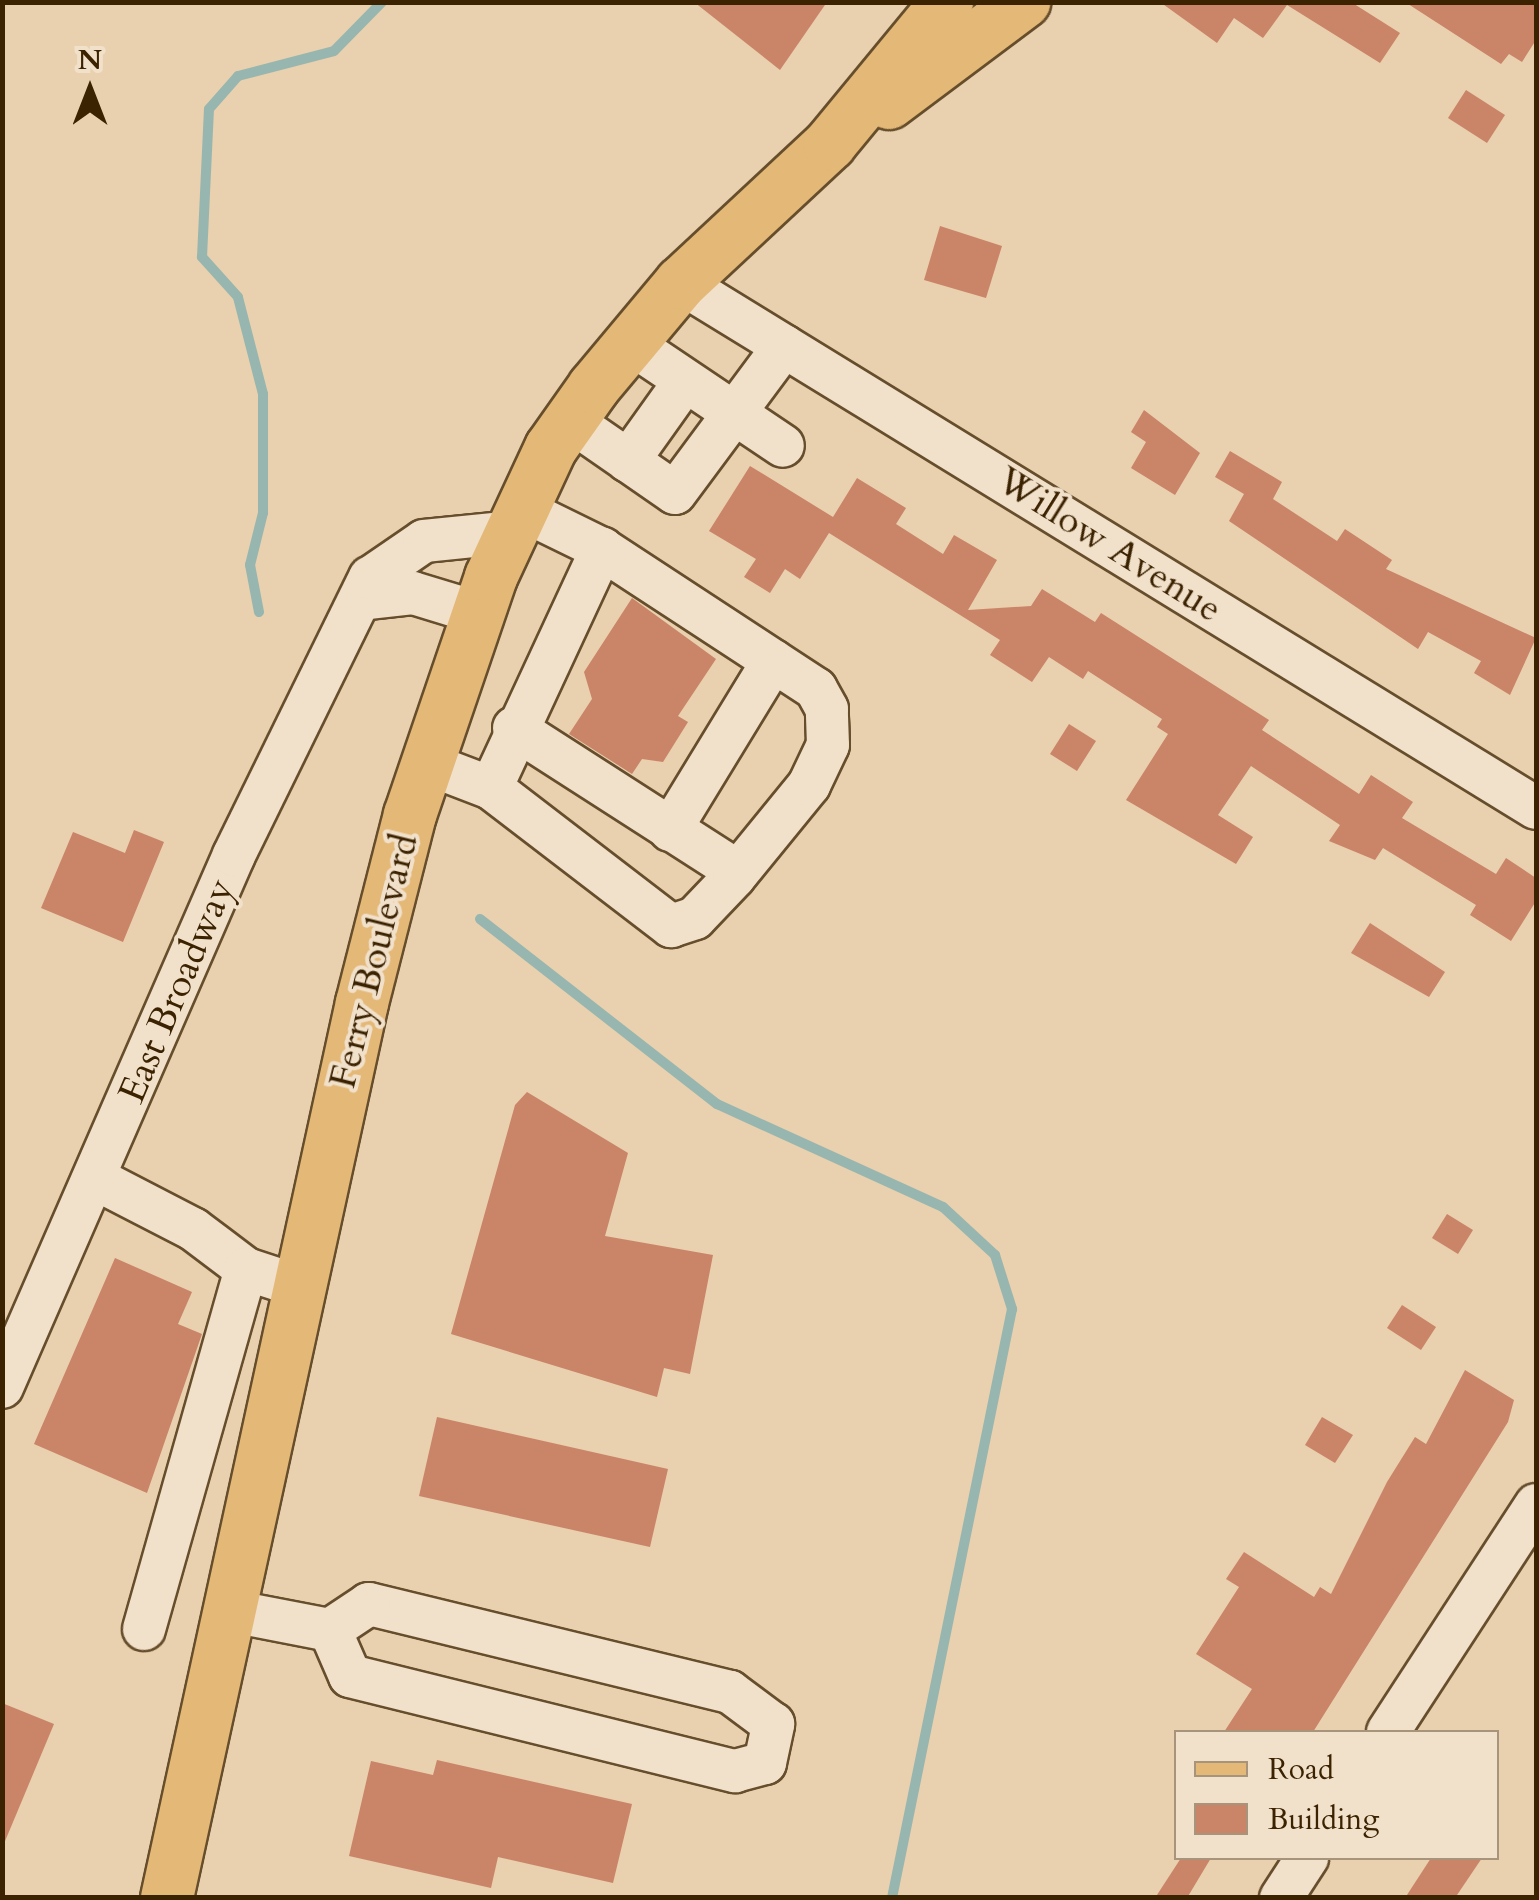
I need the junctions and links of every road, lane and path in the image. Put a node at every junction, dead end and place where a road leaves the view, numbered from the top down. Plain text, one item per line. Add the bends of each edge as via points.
1 (947, 2) edge
2 (1024, 2) edge
3 (830, 144) junction
4 (681, 283) junction
5 (630, 343) junction
6 (784, 346) junction
7 (683, 384) junction
8 (731, 414) junction
9 (571, 421) junction
10 (784, 446) dead end
11 (628, 461) junction
12 (517, 521) junction
13 (602, 550) junction
14 (361, 600) junction
15 (479, 613) junction
16 (774, 661) junction
17 (514, 728) junction
18 (428, 764) junction
19 (491, 788) junction
20 (1536, 808) edge
21 (670, 830) junction
22 (738, 872) junction
23 (98, 1180) junction
24 (246, 1269) junction
25 (295, 1285) junction
26 (2, 1387) edge
27 (1536, 1505) edge
28 (226, 1610) junction
29 (144, 1629) dead end
30 (330, 1630) junction
31 (1389, 1730) edge
32 (1306, 1860) edge
33 (168, 1898) edge
34 (1281, 1898) edge

1 - 3 main road, Ferry Boulevard
2 - 3 main road, Ferry Boulevard
3 - 4 main road, Ferry Boulevard
4 - 5 main road, Ferry Boulevard
4 - 6 street, Willow Avenue
5 - 7 street
5 - 9 main road, Ferry Boulevard
6 - 8 street
6 - 20 street, Willow Avenue
7 - 8 street
7 - 11 street
8 - 10 street
8 - 11 street via 674,493
9 - 11 street
9 - 12 main road, Ferry Boulevard
12 - 13 street
12 - 14 street, East Broadway via 412,546 384,563
12 - 15 main road, Ferry Boulevard
13 - 16 street
13 - 17 street
14 - 15 street via 413,592
14 - 23 street, East Broadway via 234,855
15 - 18 main road, Ferry Boulevard
16 - 21 street
16 - 22 street via 816,689 827,709 828,745 809,785
17 - 19 street
17 - 21 street
18 - 19 street
18 - 25 main road, Ferry Boulevard
19 - 22 street via 672,926 695,918
21 - 22 street
23 - 24 street via 193,1229
23 - 26 street, East Broadway
24 - 25 street
24 - 29 street
25 - 28 main road, Ferry Boulevard
27 - 31 street
28 - 30 street
28 - 33 main road, Ferry Boulevard
30 - 30 street via 350,1676 735,1771 765,1763 772,1724 730,1692 368,1604
32 - 34 street

